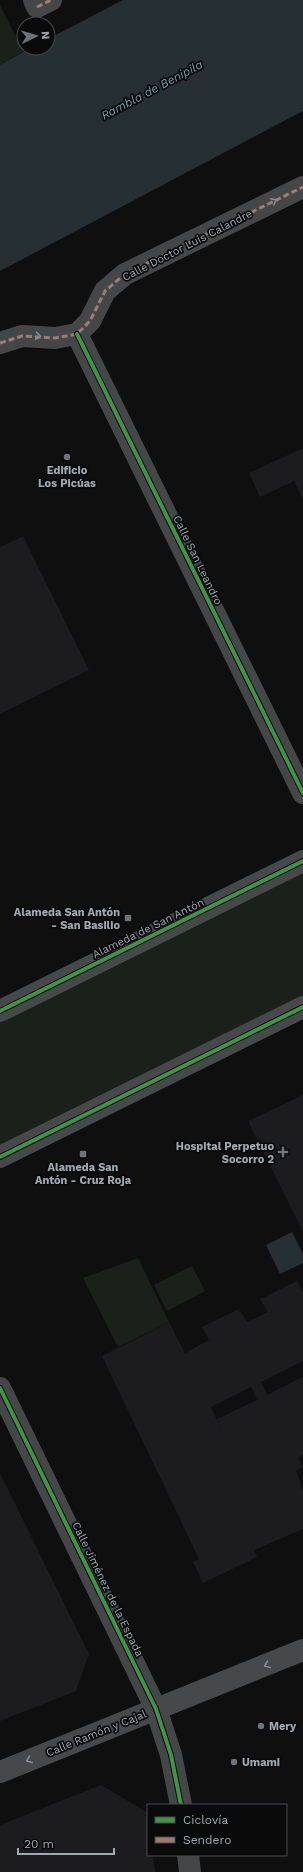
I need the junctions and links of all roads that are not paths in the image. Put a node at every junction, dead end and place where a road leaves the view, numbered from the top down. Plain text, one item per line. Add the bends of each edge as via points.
1 (34, 0) edge
2 (51, 0) edge
3 (303, 187) edge
4 (77, 334) junction
5 (0, 343) edge
6 (303, 793) edge
7 (303, 861) edge
8 (303, 1007) edge
9 (0, 1011) edge
10 (0, 1157) edge
11 (0, 1388) edge
12 (303, 1650) edge
13 (156, 1709) junction
14 (0, 1772) edge
15 (181, 1804) edge
16 (188, 1856) edge
17 (190, 1872) edge

1 - 2 street via 38,7
4 -> 3 street, Calle Doctor Luis Calandre via 90,321 105,291 125,274
5 -> 4 street via 22,336 55,338
4 - 6 street, Calle San Leandro
7 - 9 main road, Alameda de San Antón
8 - 10 main road
11 - 13 street, Calle Jiménez de la Espada
12 -> 13 main road, Calle Ramón y Cajal
13 -> 14 main road, Calle Ramón y Cajal
13 - 15 street, Calle Jiménez de la Espada via 171,1755
16 - 17 street

